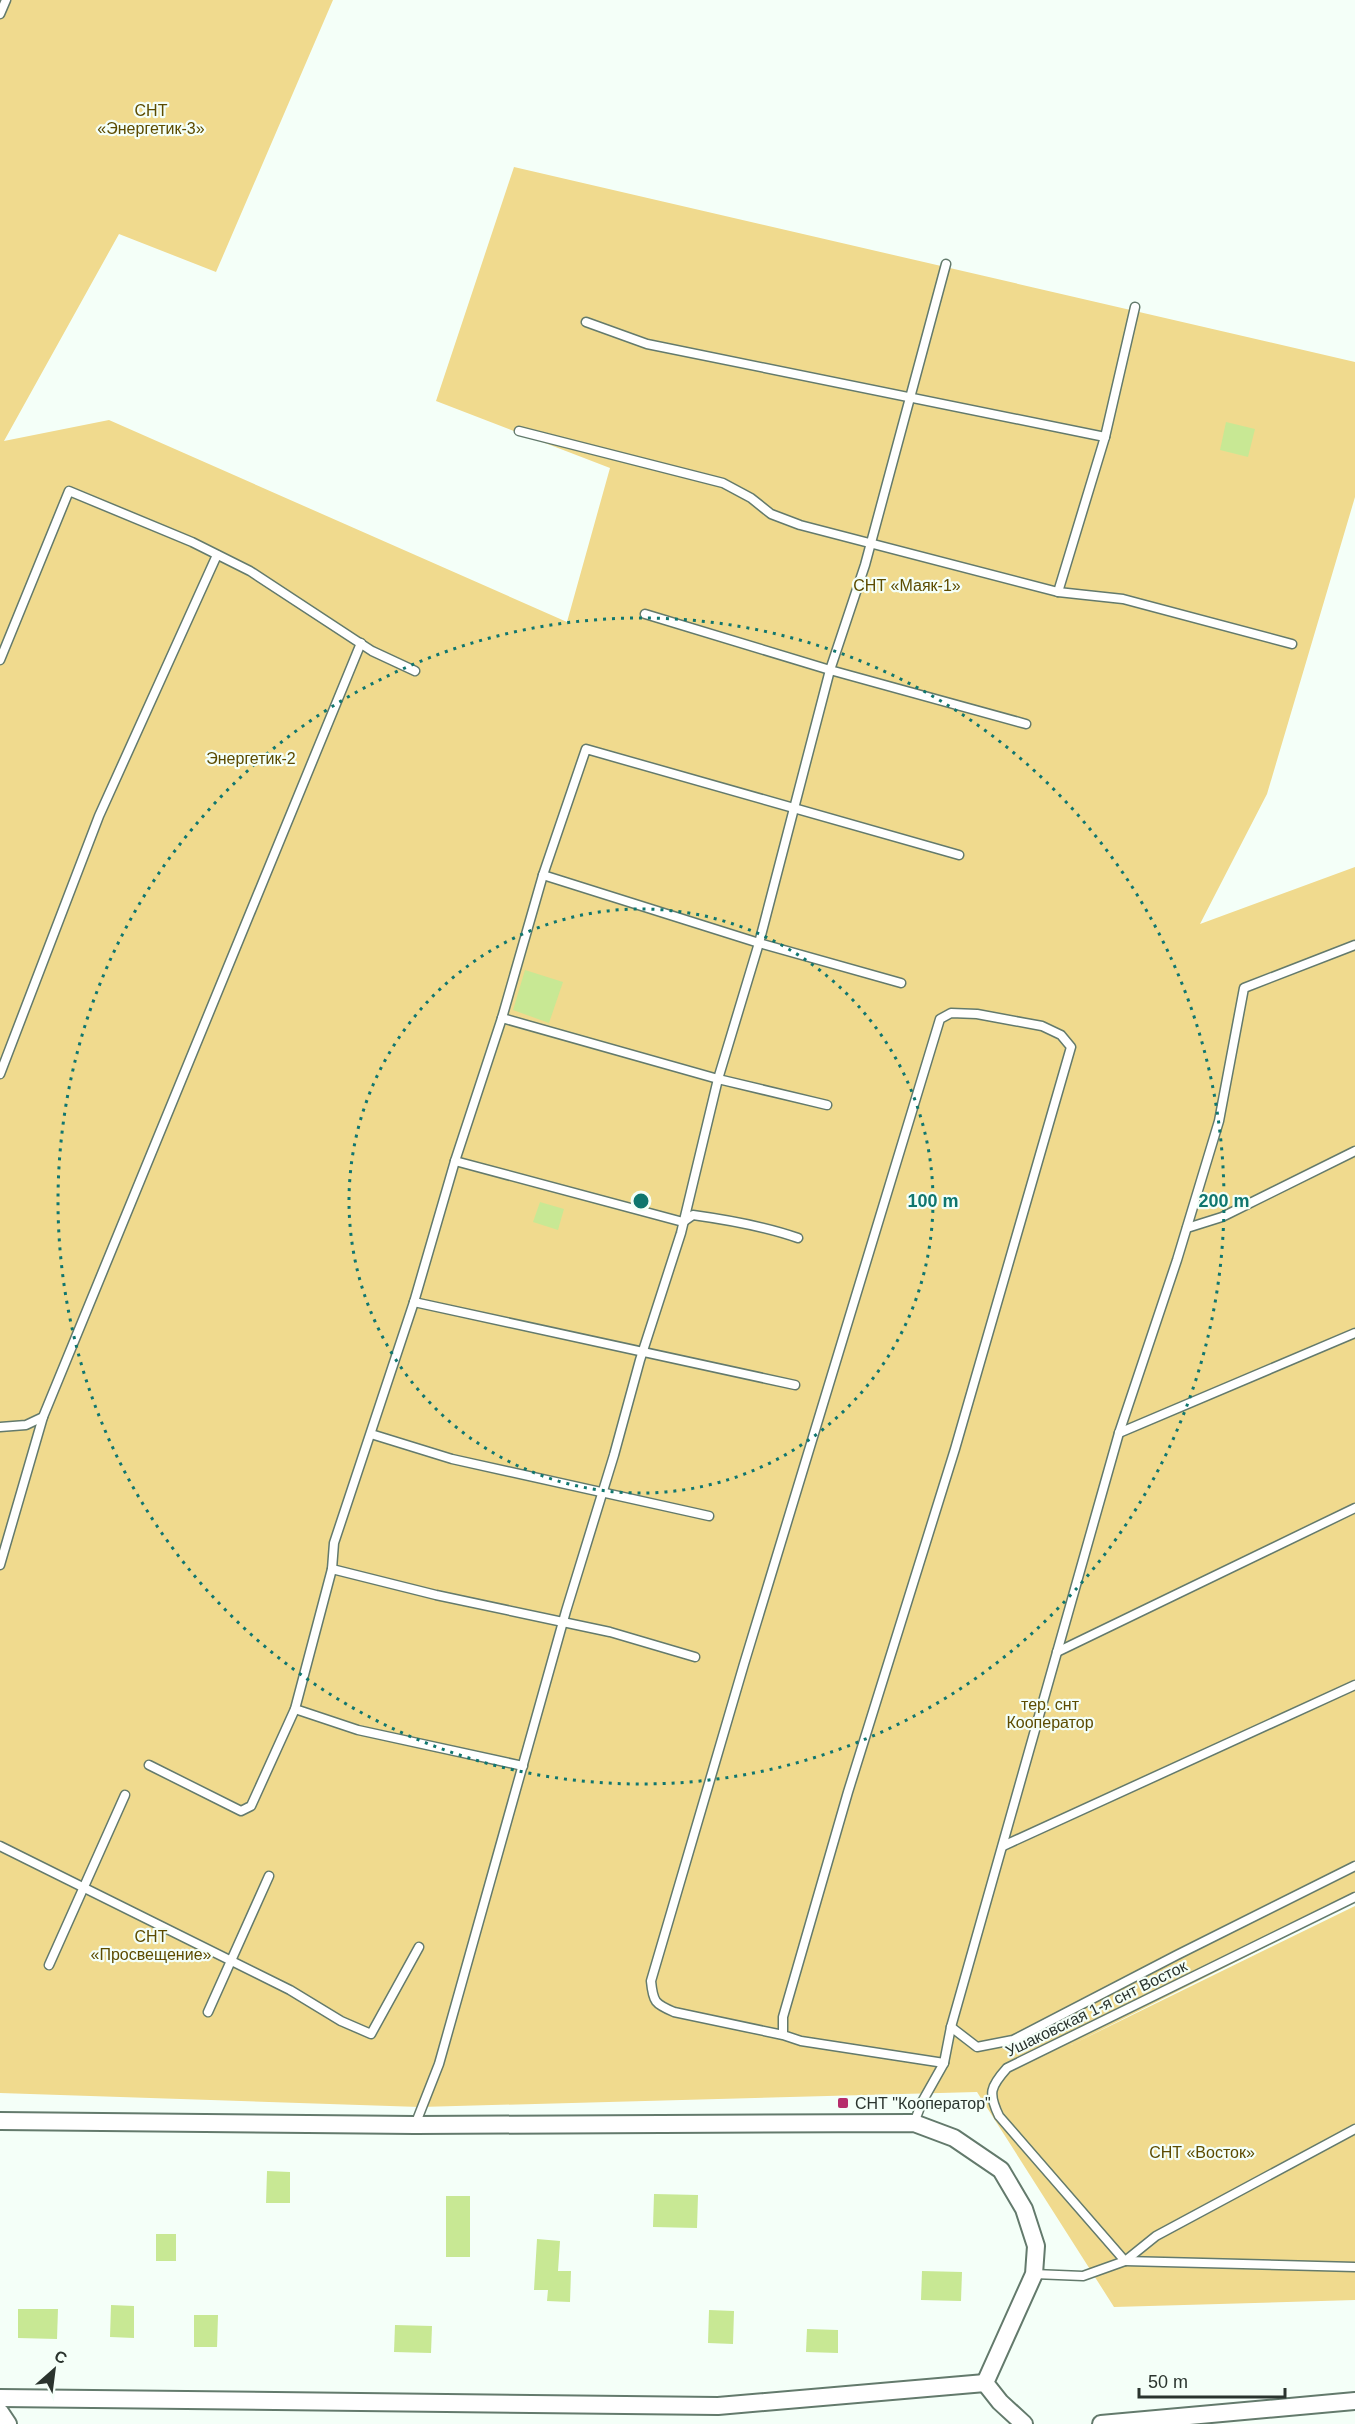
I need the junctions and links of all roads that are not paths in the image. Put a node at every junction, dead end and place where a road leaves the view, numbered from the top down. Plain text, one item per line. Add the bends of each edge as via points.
1 (6, 0) edge
2 (0, 14) edge
3 (946, 264) dead end
4 (1135, 307) dead end
5 (586, 322) dead end
6 (910, 396) junction
7 (519, 431) dead end
8 (1105, 436) junction
9 (871, 542) junction
10 (217, 555) junction
11 (1058, 592) junction
12 (645, 614) dead end
13 (361, 644) junction
14 (1292, 644) dead end
15 (0, 660) edge
16 (830, 670) junction
17 (416, 671) dead end
18 (1026, 724) dead end
19 (792, 809) junction
20 (959, 855) dead end
21 (543, 875) junction
22 (759, 944) junction
23 (1355, 945) edge
24 (901, 983) dead end
25 (502, 1018) junction
26 (0, 1074) edge
27 (718, 1079) junction
28 (827, 1105) dead end
29 (1355, 1151) edge
30 (455, 1161) junction
31 (683, 1222) junction
32 (1187, 1228) junction
33 (798, 1238) dead end
34 (414, 1302) junction
35 (1355, 1333) edge
36 (642, 1353) junction
37 (795, 1385) dead end
38 (43, 1417) junction
39 (0, 1426) edge
40 (1119, 1433) junction
41 (371, 1434) junction
42 (603, 1492) junction
43 (1355, 1508) edge
44 (709, 1516) dead end
45 (0, 1565) edge
46 (332, 1569) junction
47 (563, 1623) junction
48 (1057, 1652) junction
49 (694, 1657) dead end
50 (1355, 1685) edge
51 (295, 1709) junction
52 (149, 1765) dead end
53 (523, 1766) junction
54 (125, 1796) dead end
55 (0, 1846) edge
56 (1003, 1846) junction
57 (1355, 1866) edge
58 (269, 1876) dead end
59 (84, 1887) junction
60 (1355, 1897) edge
61 (419, 1947) dead end
62 (231, 1960) junction
63 (49, 1965) dead end
64 (208, 2012) dead end
65 (951, 2027) junction
66 (783, 2035) junction
67 (944, 2062) junction
68 (0, 2121) edge
69 (914, 2123) junction
70 (415, 2125) junction
71 (1355, 2129) edge
72 (1125, 2261) junction
73 (1355, 2267) edge
74 (1034, 2274) junction
75 (985, 2383) junction
76 (0, 2398) edge
77 (1355, 2401) edge
78 (0, 2412) edge
79 (8, 2424) edge
80 (1024, 2424) edge
81 (1101, 2424) edge

1 - 2 lane
3 - 6 lane
4 - 8 lane
5 - 6 lane via 647,344
6 - 8 lane
6 - 9 lane
7 - 9 lane via 723,483 771,514
8 - 11 lane
9 - 11 lane
9 - 16 lane
10 - 13 lane via 250,571
10 - 15 lane via 69,491
10 - 26 lane via 99,816
11 - 14 lane via 1123,599
12 - 16 lane
13 - 17 lane
13 - 38 lane
16 - 18 lane
16 - 19 lane
19 - 20 lane
19 - 21 lane via 586,749
19 - 22 lane
21 - 22 lane
21 - 25 lane
22 - 24 lane
22 - 27 lane
23 - 32 lane via 1244,988 1219,1121
25 - 27 lane
25 - 30 lane
27 - 28 lane
27 - 31 lane
29 - 32 lane via 1222,1217
30 - 31 lane
30 - 34 lane
31 - 33 lane via 693,1215 719,1218
31 - 36 lane
32 - 40 lane
34 - 36 lane
34 - 41 lane
35 - 40 lane
36 - 37 lane
36 - 42 lane
38 - 39 lane via 26,1425
38 - 45 lane
40 - 48 lane
41 - 42 lane via 452,1459
41 - 46 lane via 334,1543
42 - 44 lane
42 - 47 lane
43 - 48 lane
46 - 47 lane
46 - 51 lane
47 - 49 lane via 610,1632
47 - 53 lane
48 - 56 lane
50 - 56 lane
51 - 52 lane via 251,1806 242,1811
51 - 53 lane via 358,1730
53 - 70 lane via 439,2064
54 - 59 lane
55 - 59 lane
56 - 65 lane
57 - 65 lane via 1013,2040 977,2047
58 - 62 lane
59 - 62 lane
59 - 63 lane
60 - 72 lane, Ушаковская 1-я снт Восток via 1007,2068 996,2080 991,2098 999,2116
61 - 62 lane via 370,2034
62 - 64 lane
65 - 67 lane
66 - 66 lane via 783,2017 848,1792 955,1449 1071,1047 1061,1035 1042,1026 977,1014 951,1013 940,1019 651,1981 657,2005 674,2012
66 - 67 lane
67 - 69 lane
68 - 70 street
69 - 70 street
69 - 74 street via 954,2138 1001,2170 1024,2209 1036,2246
71 - 72 lane via 1156,2236
72 - 73 lane
72 - 74 lane via 1083,2276
74 - 75 street
75 - 76 street via 718,2406
75 - 80 street
77 - 81 street
78 - 79 street

